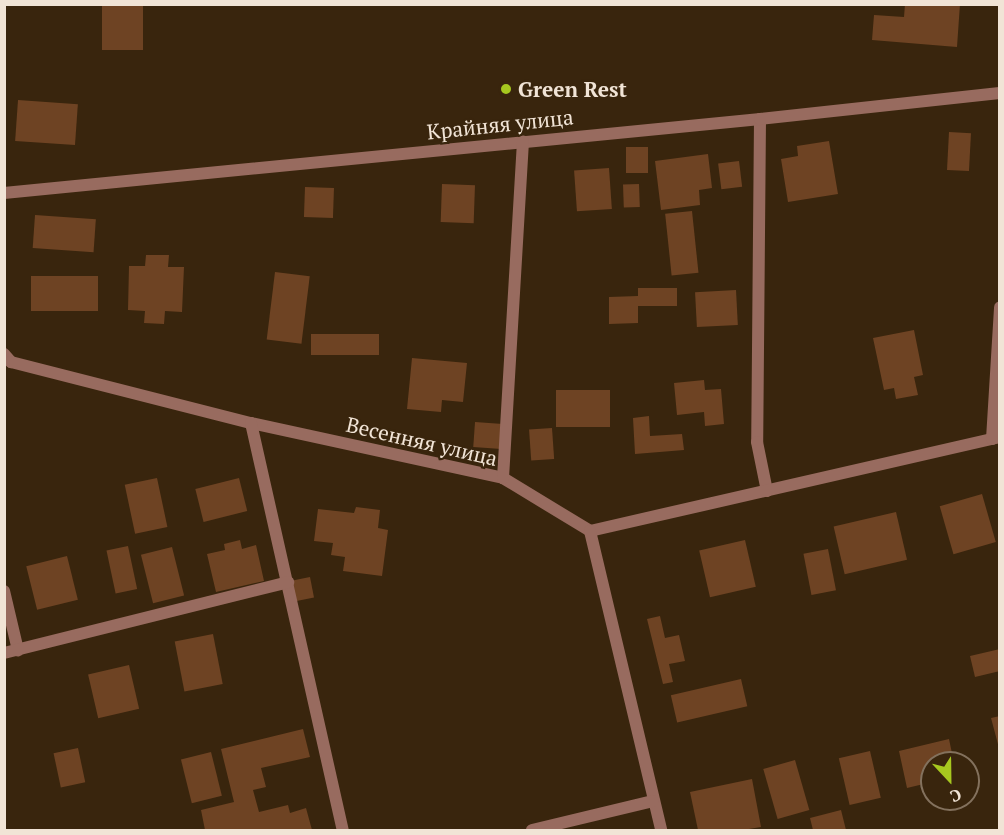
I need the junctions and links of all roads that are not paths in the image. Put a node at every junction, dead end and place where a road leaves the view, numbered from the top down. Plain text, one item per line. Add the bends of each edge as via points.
1 (999, 93) edge
2 (760, 119) junction
3 (523, 142) junction
4 (4, 194) edge
5 (999, 307) edge
6 (4, 354) edge
7 (251, 423) junction
8 (996, 438) edge
9 (503, 478) junction
10 (767, 490) junction
11 (590, 531) junction
12 (288, 582) junction
13 (4, 591) edge
14 (18, 650) junction
15 (4, 653) edge
16 (653, 801) junction
17 (343, 831) edge
18 (532, 831) edge
19 (661, 831) edge

1 - 2 street, Крайняя улица
2 - 3 street, Крайняя улица
2 - 10 street via 757,442
3 - 4 street, Крайняя улица
3 - 9 street
5 - 8 street
6 - 7 street, Весенняя улица via 11,362
7 - 9 street, Весенняя улица
7 - 12 street
8 - 10 street
9 - 11 street, Весенняя улица
10 - 11 street
11 - 16 street
12 - 14 street
12 - 17 street
13 - 14 street
14 - 15 street
16 - 18 street
16 - 19 street

